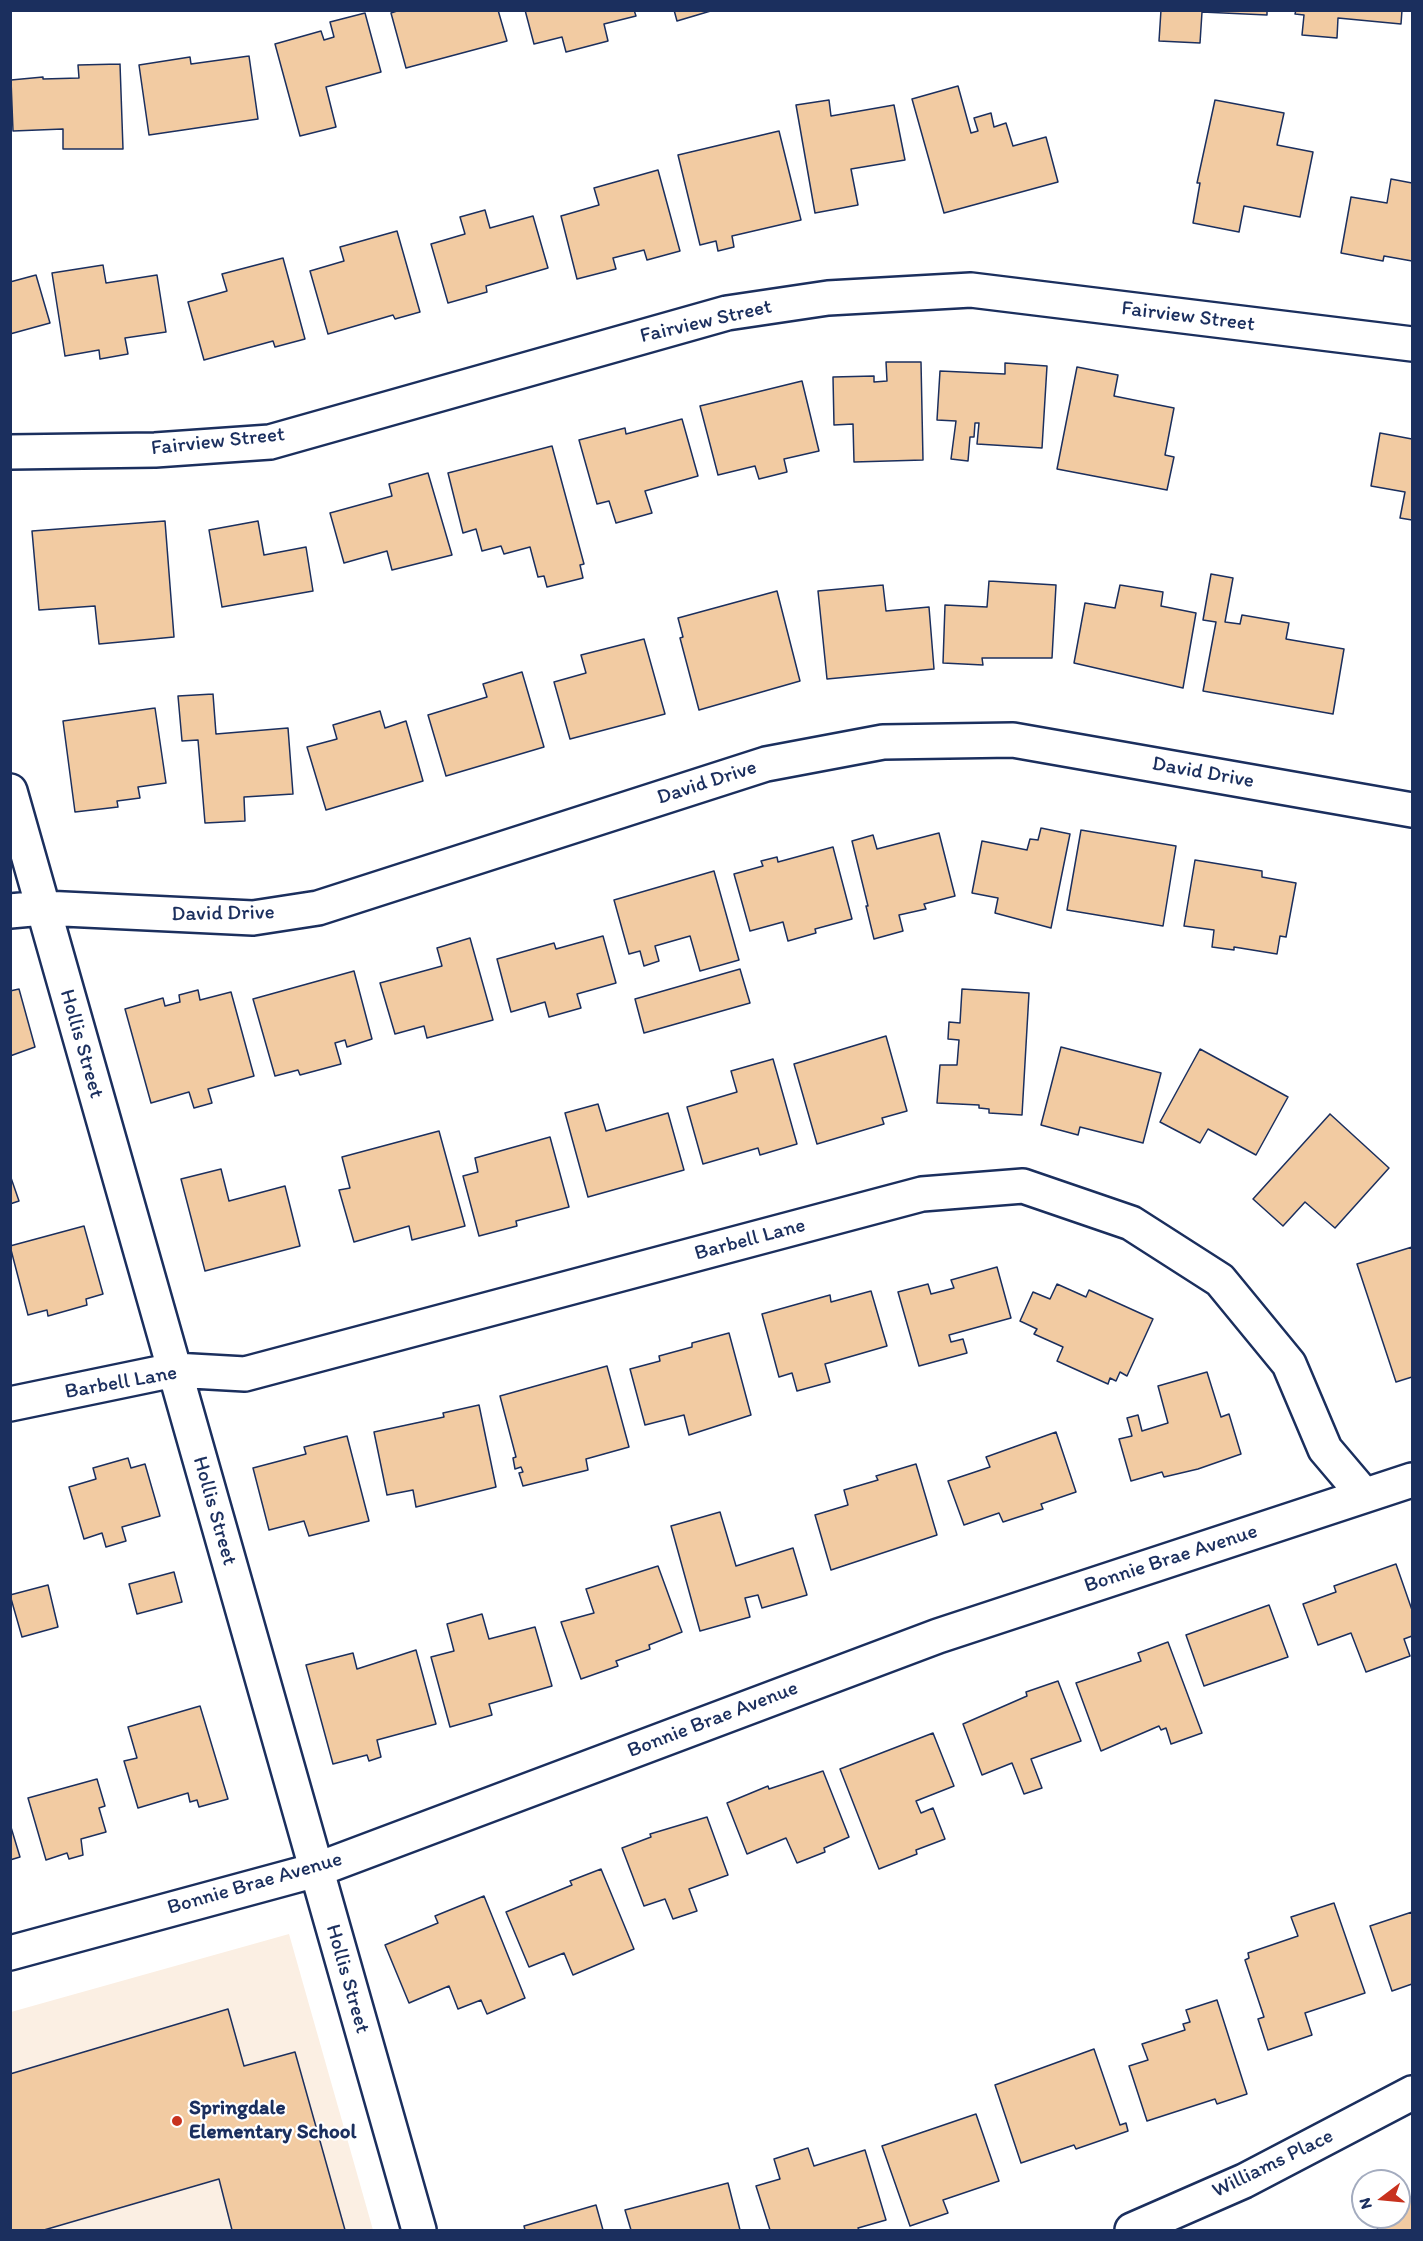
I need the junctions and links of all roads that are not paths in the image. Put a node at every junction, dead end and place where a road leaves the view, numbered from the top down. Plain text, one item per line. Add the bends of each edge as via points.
1 (1413, 344) edge
2 (10, 452) edge
3 (10, 791) edge
4 (1413, 810) edge
5 (43, 908) junction
6 (10, 910) edge
7 (174, 1370) junction
8 (10, 1404) edge
9 (1413, 1480) edge
10 (1364, 1495) junction
11 (316, 1870) junction
12 (10, 1953) edge
13 (1413, 2093) edge
14 (419, 2230) edge
15 (1132, 2230) edge

1 - 2 street, Fairview Street via 971,291 828,298 727,313 270,442 155,450
3 - 5 street, Hollis Street
4 - 5 street, David Drive via 1013,740 883,742 766,764 318,908 253,918
5 - 6 street, David Drive
5 - 7 street, Hollis Street
7 - 8 street, Barbell Lane
7 - 10 street, Barbell Lane via 245,1374 922,1194 1023,1186 1131,1223 1220,1280 1288,1364 1325,1449
7 - 11 street, Hollis Street
9 - 10 street, Bonnie Brae Avenue
10 - 11 street, Bonnie Brae Avenue via 938,1636
11 - 12 street, Bonnie Brae Avenue
11 - 14 street, Hollis Street
13 - 15 street, Williams Place via 1244,2181

